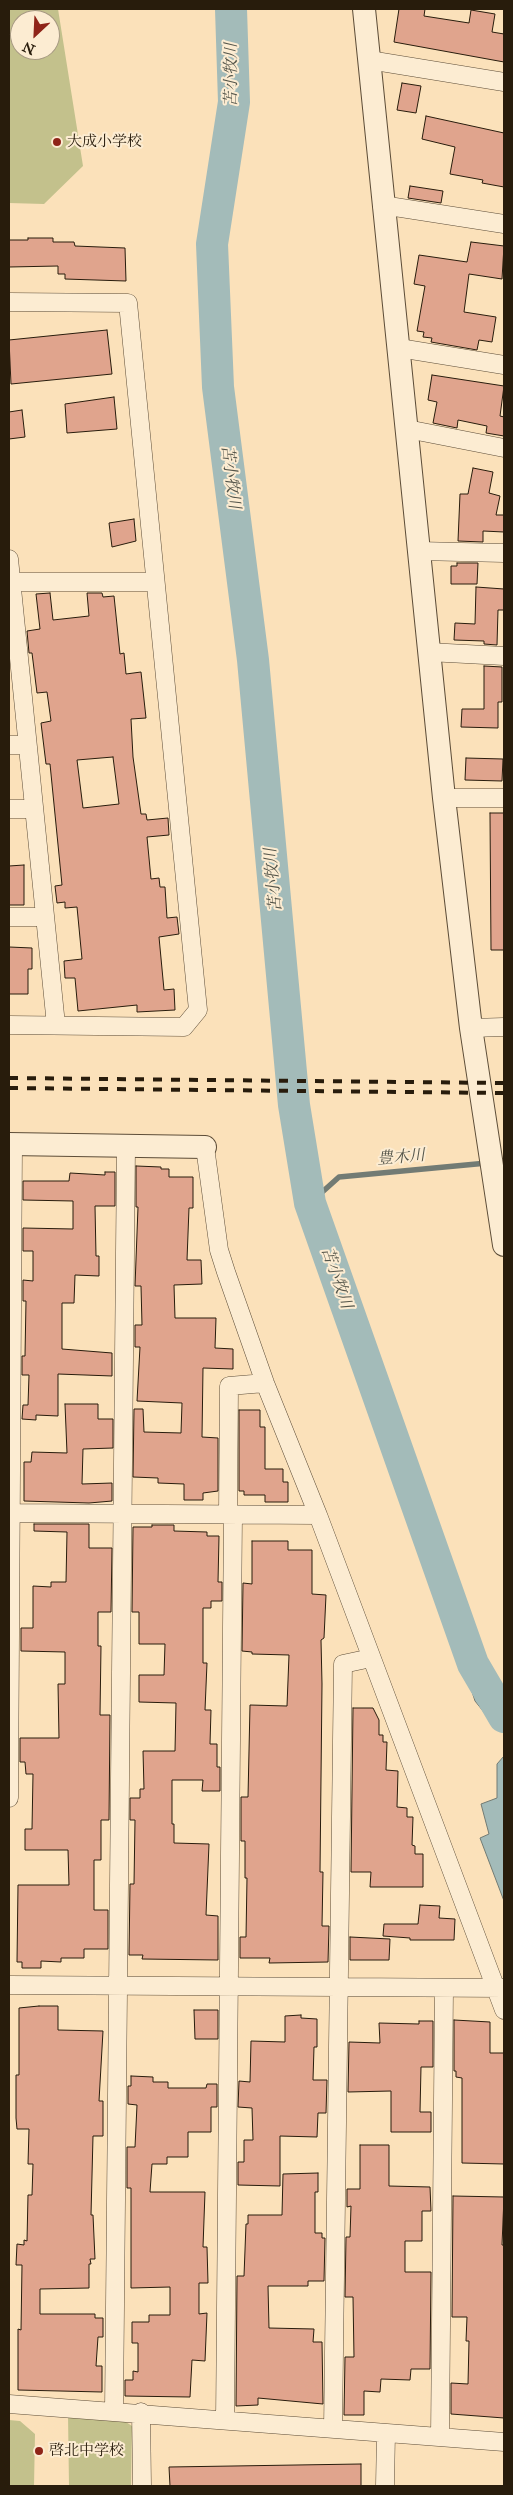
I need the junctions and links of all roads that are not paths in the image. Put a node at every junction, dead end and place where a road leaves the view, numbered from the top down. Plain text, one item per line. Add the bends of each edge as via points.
1 (364, 9) edge
2 (369, 60) junction
3 (504, 82) edge
4 (382, 205) junction
5 (504, 224) edge
6 (9, 302) edge
7 (399, 348) junction
8 (504, 365) edge
9 (406, 429) junction
10 (504, 448) edge
11 (418, 551) junction
12 (504, 553) edge
13 (9, 559) edge
14 (12, 582) junction
15 (155, 582) junction
16 (428, 652) junction
17 (504, 656) edge
18 (18, 745) edge
19 (444, 798) junction
20 (504, 798) edge
21 (9, 809) edge
22 (32, 809) junction
23 (9, 917) edge
24 (44, 917) junction
25 (9, 1025) edge
26 (56, 1025) junction
27 (504, 1027) edge
28 (471, 1028) junction
29 (11, 1144) edge
30 (126, 1147) junction
31 (205, 1147) joint
32 (504, 1245) edge
33 (265, 1383) junction
34 (9, 1513) edge
35 (121, 1514) junction
36 (230, 1514) junction
37 (318, 1515) junction
38 (371, 1658) junction
39 (9, 1798) edge
40 (118, 1984) junction
41 (9, 1985) edge
42 (228, 1987) junction
43 (337, 1987) junction
44 (500, 1988) edge
45 (444, 1989) junction
46 (504, 2010) edge
47 (9, 2404) edge
48 (114, 2410) junction
49 (141, 2412) junction
50 (225, 2420) junction
51 (333, 2428) junction
52 (386, 2433) junction
53 (440, 2437) junction
54 (504, 2442) edge
55 (142, 2486) edge
56 (385, 2486) edge

1 - 2 street
2 - 3 street
2 - 4 street
4 - 5 street
4 - 7 street
6 - 15 street via 128,303
7 - 8 street
7 - 9 street
9 - 10 street
9 - 11 street
11 - 12 street
11 - 16 street
13 - 14 street
14 - 15 street
14 - 18 street
15 - 26 street via 198,1010 184,1027
16 - 17 street
16 - 19 street
18 - 22 street
19 - 20 street
19 - 28 street
21 - 22 street
22 - 24 street
23 - 24 street
24 - 26 street
25 - 26 street
27 - 28 street
28 - 32 street
29 - 30 street
29 - 34 street
30 - 31 street
30 - 35 street
31 - 33 street via 219,1250
33 - 36 street via 229,1386
33 - 37 street
34 - 35 street
34 - 39 street
35 - 36 street
35 - 40 street
36 - 37 street
36 - 42 street
37 - 38 street
38 - 43 street via 343,1664
38 - 44 street
40 - 41 street
40 - 42 street
40 - 48 street
42 - 43 street
42 - 50 street
43 - 45 street
43 - 51 street
44 - 45 street
44 - 46 street
45 - 53 street
47 - 48 street
48 - 49 street
49 - 50 street
49 - 55 street
50 - 51 street
51 - 52 street
52 - 53 street
52 - 56 street
53 - 54 street

